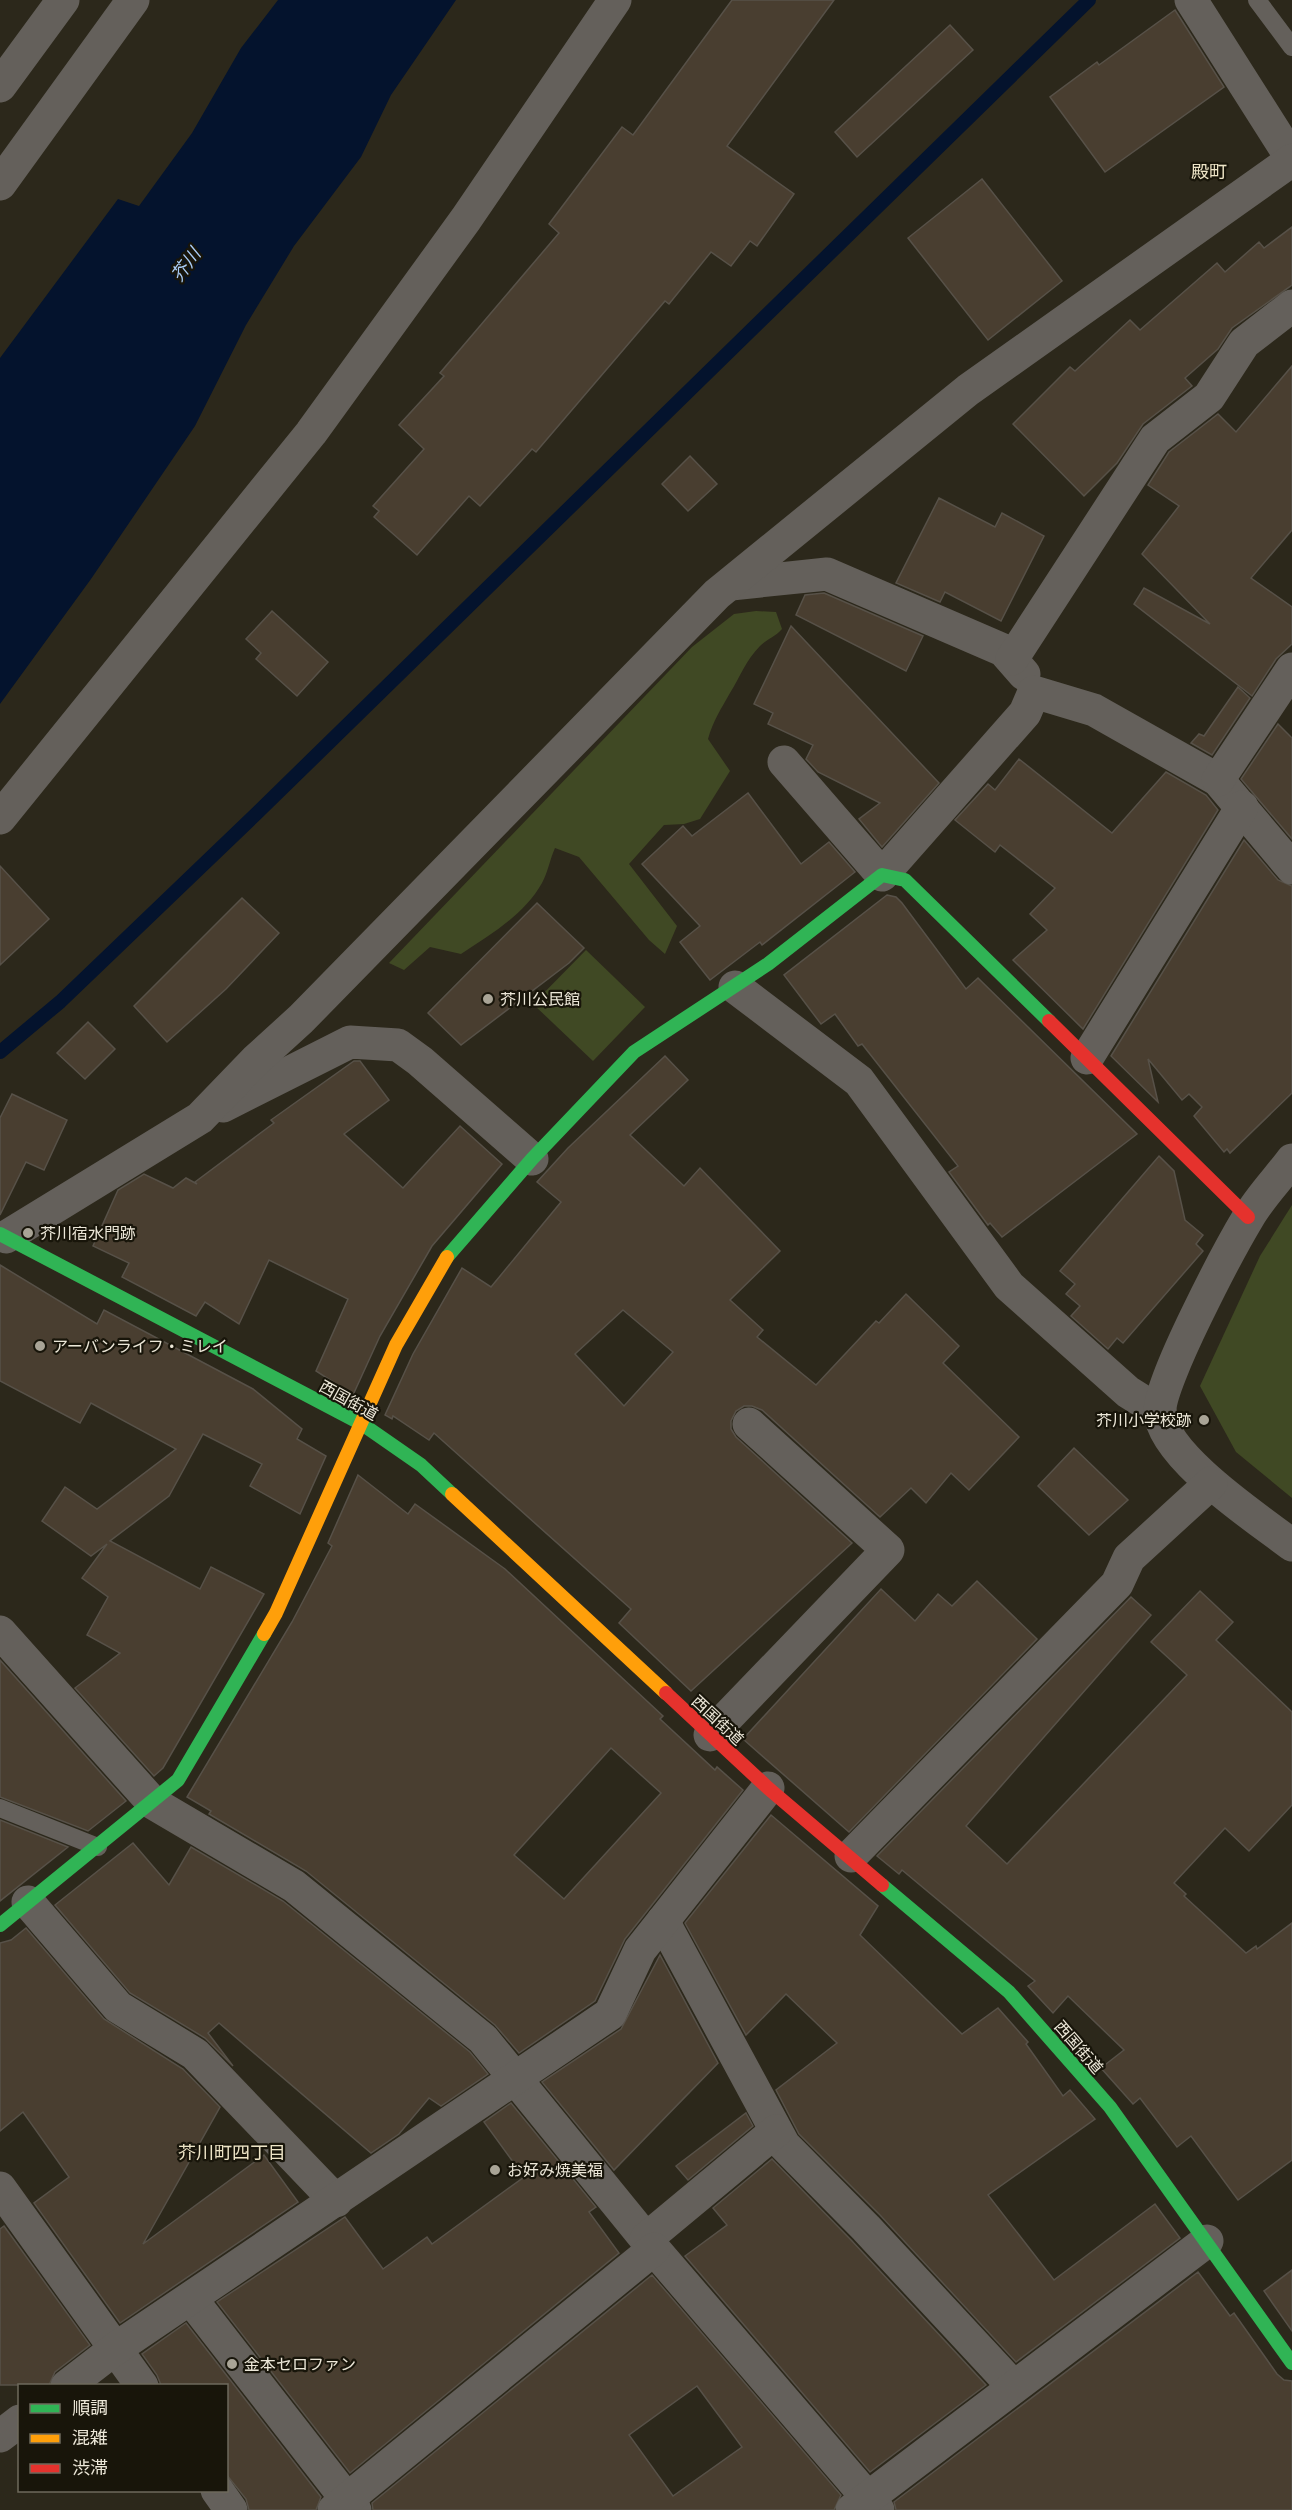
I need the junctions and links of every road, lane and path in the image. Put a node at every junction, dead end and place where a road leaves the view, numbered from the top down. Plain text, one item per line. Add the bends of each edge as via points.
1 (63, 0) edge
2 (133, 0) edge
3 (615, 0) edge
4 (1191, 0) edge
5 (1257, 0) edge
6 (1292, 46) edge
7 (0, 86) edge
8 (1292, 159) edge
9 (0, 184) edge
10 (1292, 306) edge
11 (731, 584) junction
12 (1012, 659) junction
13 (1292, 669) edge
14 (1034, 692) junction
15 (784, 762) dead end
16 (1218, 780) junction
17 (1242, 807) junction
18 (0, 818) edge
19 (1292, 868) edge
20 (882, 876) junction
21 (735, 987) junction
22 (1087, 1058) junction
23 (200, 1118) junction
24 (532, 1159) junction
25 (1292, 1160) edge
26 (1248, 1217) junction
27 (3, 1236) edge
28 (1160, 1413) junction
29 (362, 1424) junction
30 (749, 1424) dead end
31 (1211, 1483) junction
32 (1292, 1545) edge
33 (0, 1632) edge
34 (710, 1735) junction
35 (768, 1788) junction
36 (153, 1803) junction
37 (0, 1808) edge
38 (98, 1847) junction
39 (851, 1856) junction
40 (28, 1902) junction
41 (663, 1921) junction
42 (0, 1924) edge
43 (518, 2079) junction
44 (776, 2131) junction
45 (0, 2188) edge
46 (336, 2201) junction
47 (1207, 2241) junction
48 (650, 2244) junction
49 (191, 2299) junction
50 (115, 2349) junction
51 (1292, 2363) edge
52 (68, 2384) edge
53 (140, 2384) edge
54 (1013, 2386) junction
55 (18, 2422) edge
56 (0, 2436) edge
57 (218, 2492) edge
58 (866, 2506) edge
59 (345, 2507) edge
60 (231, 2510) edge

1 - 7 street
2 - 9 street
3 - 18 street via 466,219 311,433
4 - 8 street
5 - 6 lane
8 - 11 street via 968,390
10 - 12 street via 1244,343 1209,397 1155,439
11 - 12 street via 826,574 1003,650
11 - 23 street via 695,614
12 - 14 street
13 - 16 street
14 - 16 street via 1094,710
14 - 20 street via 1025,713
15 - 20 street
16 - 17 street
17 - 19 street
17 - 22 street
20 - 21 street
20 - 22 street via 905,880
21 - 24 street via 634,1052
21 - 28 street via 860,1081 1009,1286 1128,1392
22 - 26 street
23 - 24 street via 350,1042 374,1041 398,1045 420,1061
23 - 27 street
24 - 29 street via 448,1255 396,1345
25 - 26 street
26 - 28 street via 1172,1366
27 - 29 street, 西国街道
28 - 31 street via 1187,1461
29 - 34 street, 西国街道 via 421,1465
29 - 36 street via 276,1613 178,1780
30 - 34 street via 888,1550
31 - 32 street
31 - 39 street via 1129,1558 1118,1584
33 - 36 street
34 - 35 street, 西国街道
35 - 39 street, 西国街道
35 - 41 street
36 - 38 street
36 - 43 street via 294,1886 483,2039
37 - 38 lane
38 - 40 street
39 - 47 street, 西国街道 via 1009,1992 1110,2107
40 - 42 street
40 - 46 street via 118,2007 195,2054
41 - 43 street via 640,1950 610,2014
41 - 44 street
43 - 46 street
43 - 48 street
44 - 48 street
44 - 54 street via 784,2145
45 - 50 street
46 - 49 street
47 - 51 street, 西国街道
47 - 54 street
48 - 58 street
48 - 59 street
49 - 50 street
49 - 59 street
50 - 52 street
50 - 53 street
54 - 58 street
55 - 56 street
57 - 60 street

